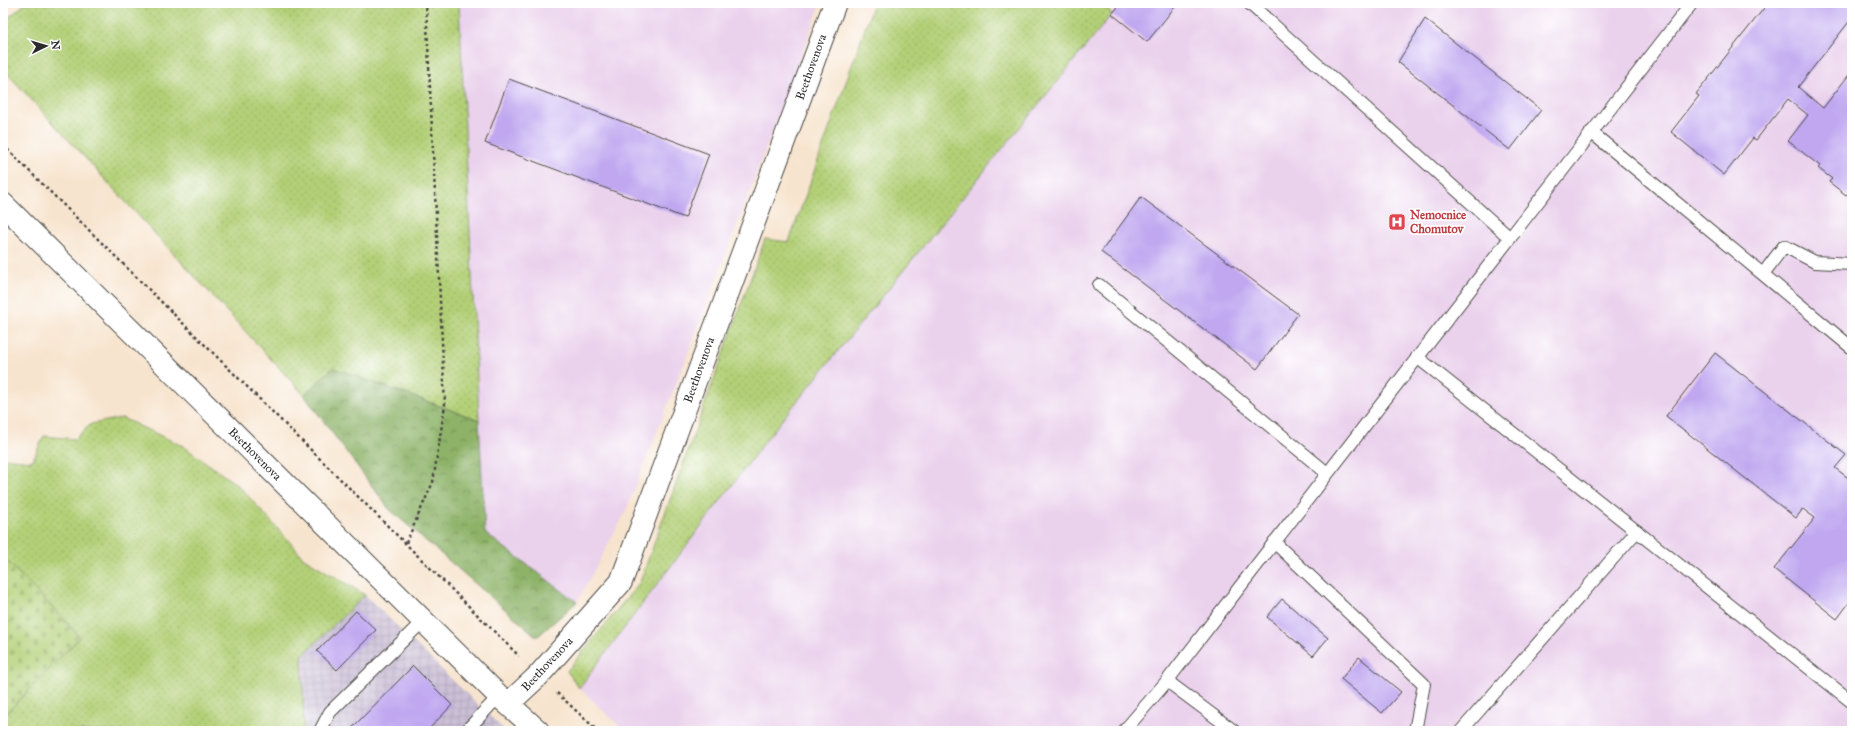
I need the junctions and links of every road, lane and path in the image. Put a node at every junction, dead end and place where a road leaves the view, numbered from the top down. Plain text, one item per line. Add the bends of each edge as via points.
1 (426, 3) edge
2 (834, 3) edge
3 (1250, 3) edge
4 (1692, 3) edge
5 (1592, 132) junction
6 (3, 145) edge
7 (3, 204) edge
8 (1510, 238) junction
9 (1852, 264) edge
10 (1763, 274) junction
11 (1099, 285) dead end
12 (1852, 348) edge
13 (1417, 357) junction
14 (1327, 473) junction
15 (1637, 531) junction
16 (1274, 542) junction
17 (406, 543) junction
18 (423, 621) junction
19 (538, 676) junction
20 (1167, 682) junction
21 (504, 700) junction
22 (1852, 702) edge
23 (320, 731) edge
24 (466, 731) edge
25 (538, 731) edge
26 (598, 731) edge
27 (1124, 731) edge
28 (1234, 731) edge
29 (1415, 731) edge
30 (1461, 731) edge

1 - 17 path via 445,405 433,482
2 - 19 street, Beethovenova via 621,582
3 - 8 lane
4 - 5 lane
5 - 8 lane
5 - 10 lane
6 - 17 path
7 - 18 street, Beethovenova
8 - 13 lane
9 - 10 lane via 1815,262 1784,246
10 - 12 lane
11 - 14 lane
13 - 14 lane
13 - 15 lane
14 - 16 lane
15 - 22 lane
15 - 30 lane
16 - 20 lane
16 - 29 lane via 1424,684
17 - 19 path
18 - 21 street, Beethovenova
18 - 23 lane via 330,712
19 - 21 street, Beethovenova
19 - 26 path
20 - 27 lane
20 - 28 lane
21 - 24 lane
21 - 25 street, Beethovenova

